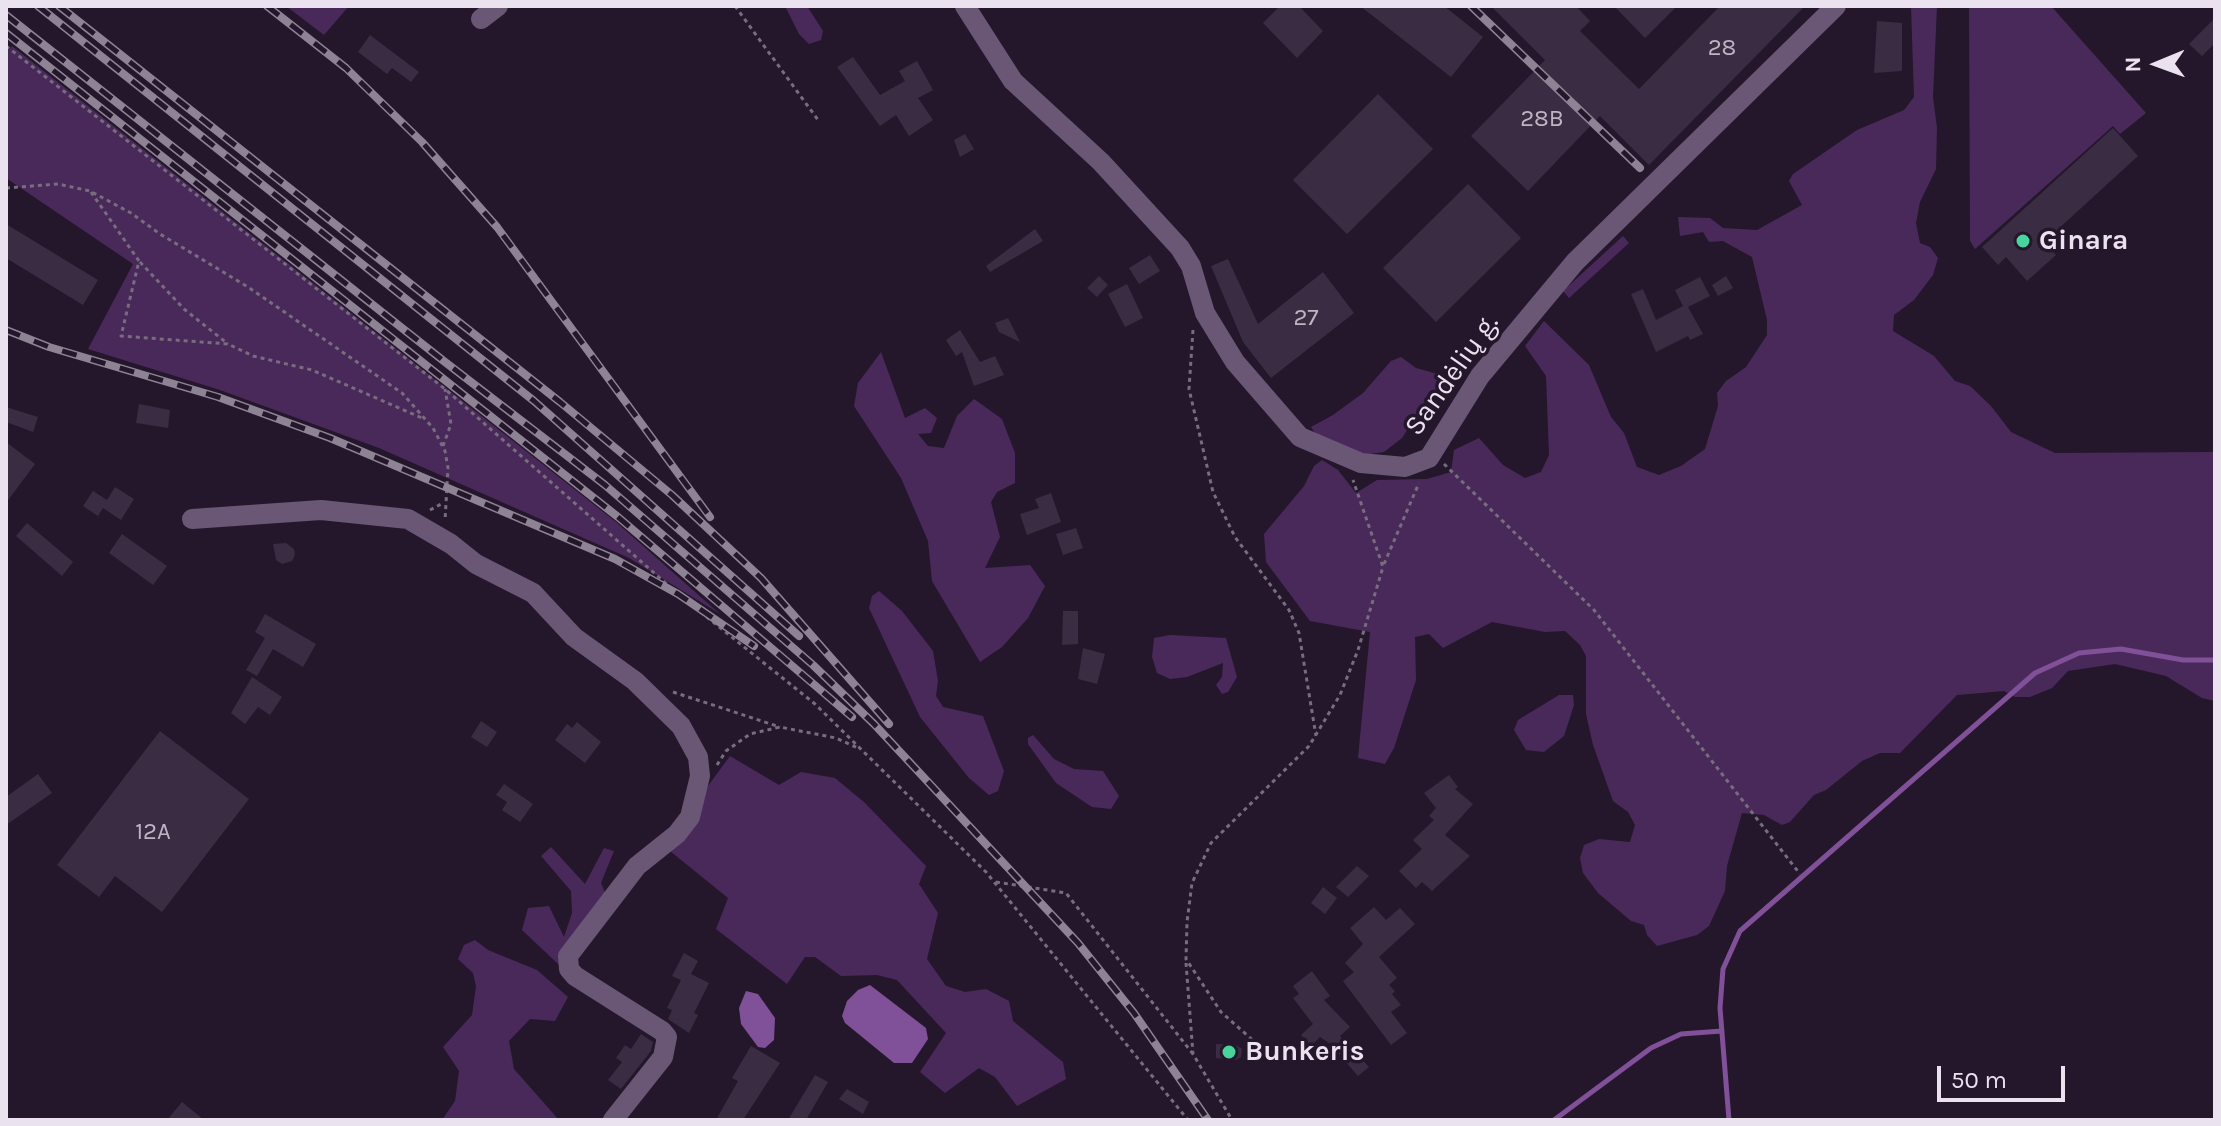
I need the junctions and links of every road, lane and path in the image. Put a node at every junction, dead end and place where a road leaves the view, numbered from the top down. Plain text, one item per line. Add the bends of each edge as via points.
1 (498, 6) edge
2 (735, 6) edge
3 (965, 6) edge
4 (1836, 6) edge
5 (481, 19) dead end
6 (6, 46) edge
7 (818, 120) dead end
8 (6, 188) edge
9 (90, 191) junction
10 (139, 261) junction
11 (1194, 324) dead end
12 (228, 344) junction
13 (445, 389) junction
14 (425, 419) junction
15 (443, 446) junction
16 (1342, 455) junction
17 (1429, 458) junction
18 (443, 503) dead end
19 (192, 519) dead end
20 (1383, 567) junction
21 (672, 691) dead end
22 (780, 727) junction
23 (1316, 736) junction
24 (864, 751) junction
25 (697, 795) junction
26 (1800, 874) dead end
27 (994, 882) junction
28 (1186, 959) junction
29 (1290, 1047) dead end
30 (1193, 1054) junction
31 (613, 1120) edge
32 (1188, 1120) edge
33 (1232, 1120) edge

1 - 5 street
2 - 7 path
3 - 16 street, Sandėlių g. via 1013,81 1101,162 1180,248 1205,313 1235,362 1300,437
4 - 17 street, Sandėlių g. via 1575,262 1487,366
6 - 13 path
8 - 9 path via 58,184
9 - 10 path
9 - 14 path via 248,287 402,393
10 - 12 path via 184,309
10 - 12 path via 121,336
11 - 23 path via 1189,389 1210,481 1235,537 1289,610 1299,633
12 - 14 path via 253,356 312,370
13 - 15 path via 451,424
13 - 24 path
14 - 15 path
15 - 18 path via 448,468
16 - 17 street, Sandėlių g. via 1405,467
16 - 20 path
17 - 20 path
17 - 26 path via 1443,464 1594,610
19 - 25 street via 321,510 408,519 476,564 533,593 574,637 658,701 692,741 700,776
20 - 23 path via 1358,650
21 - 22 path
22 - 24 path via 836,738
22 - 25 path via 750,734 726,751
23 - 28 path via 1211,843 1192,883
24 - 27 path
25 - 31 street via 677,834 637,866 568,956 569,969 667,1037 663,1057
27 - 30 path via 1066,893
27 - 32 path
28 - 29 path via 1221,1012 1257,1044
28 - 30 path
30 - 33 path

